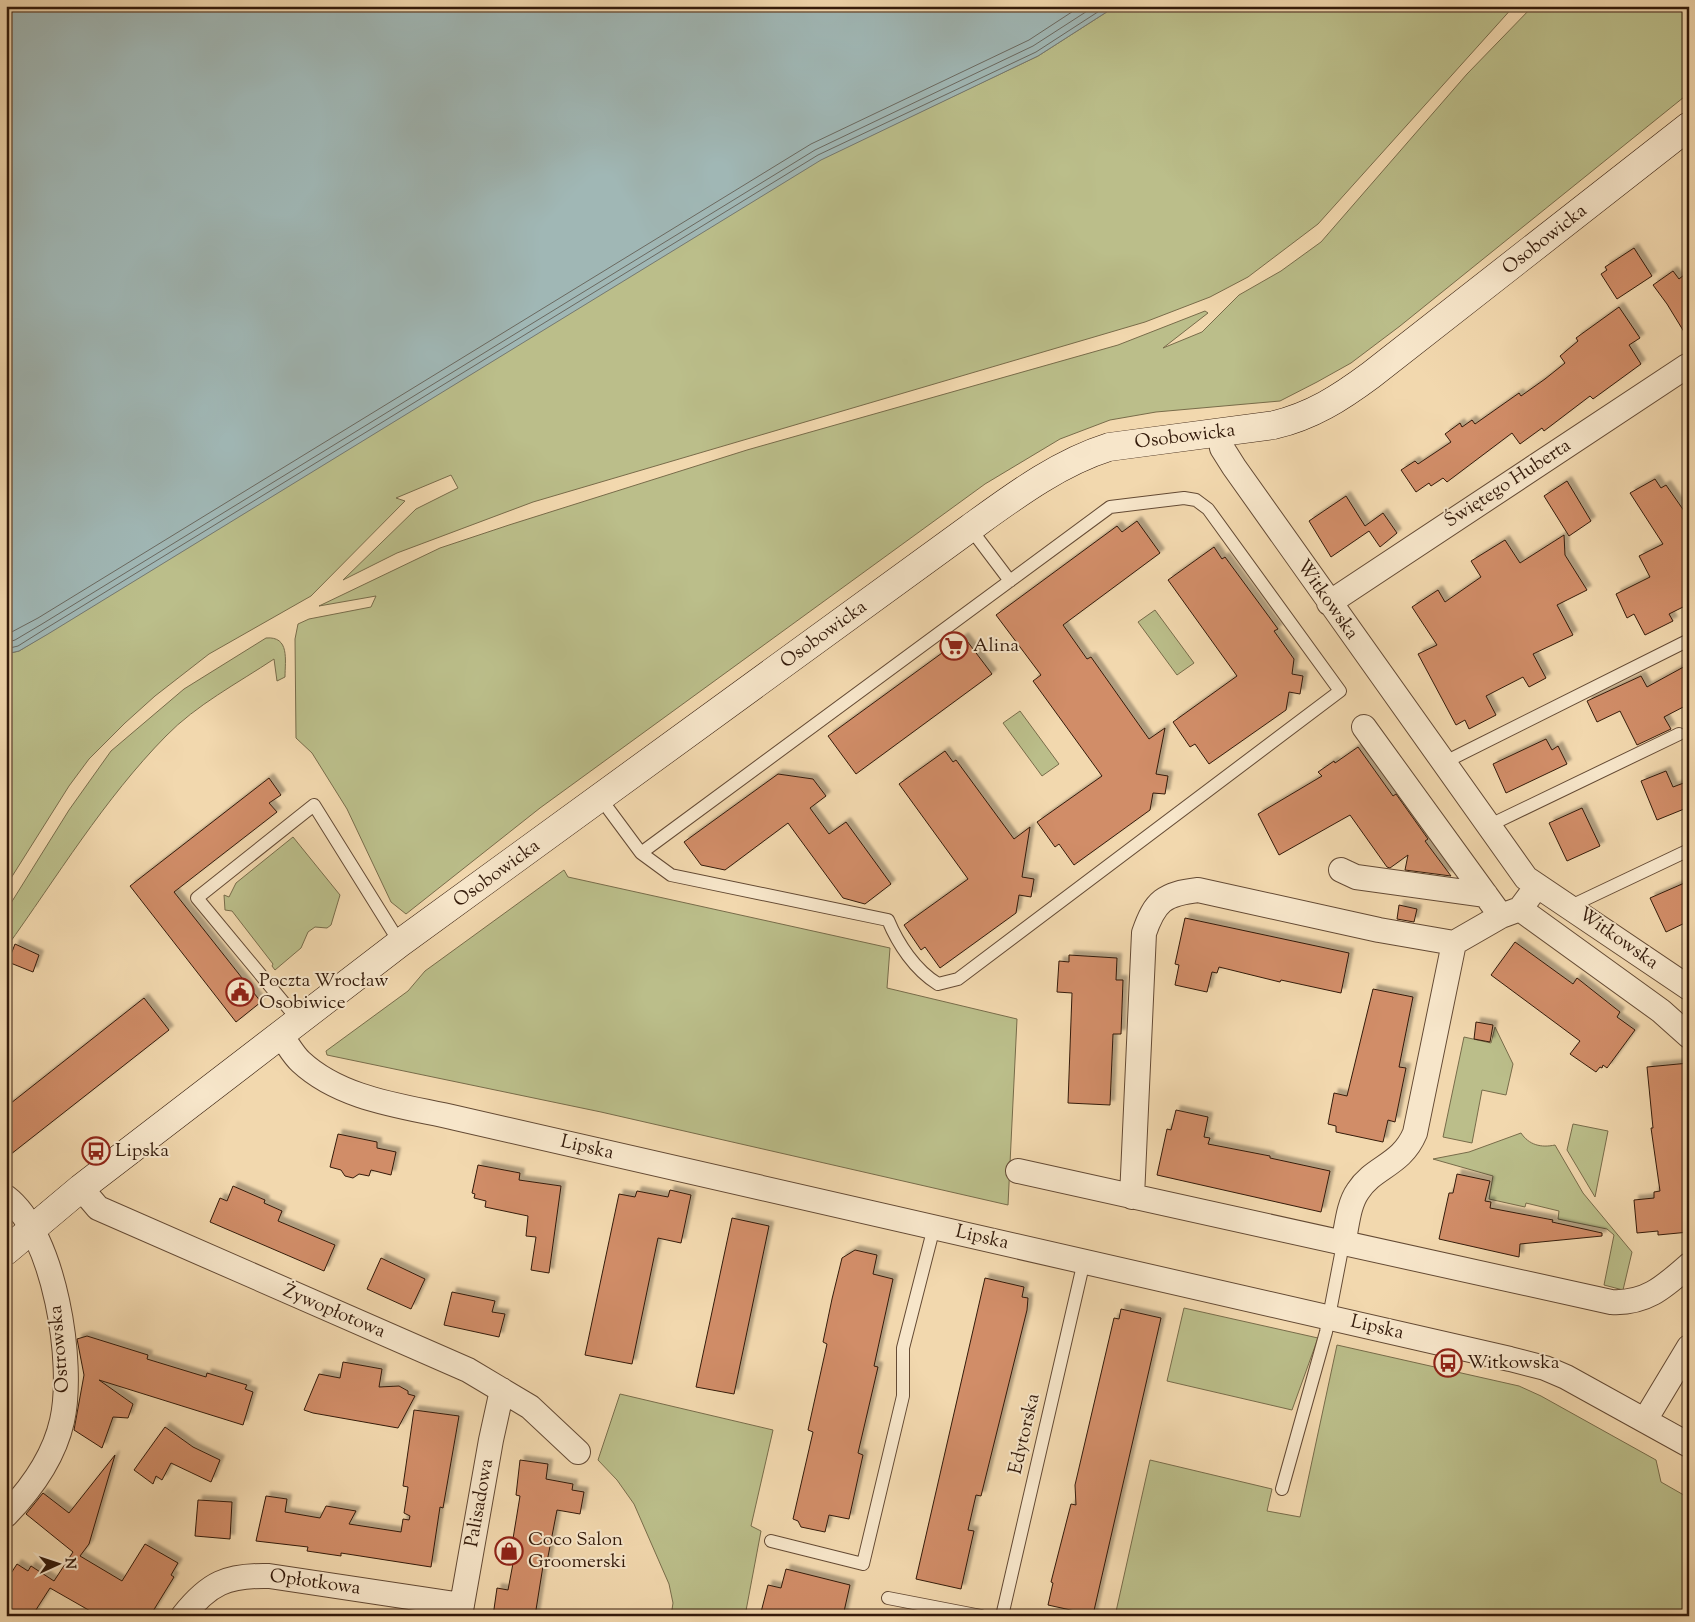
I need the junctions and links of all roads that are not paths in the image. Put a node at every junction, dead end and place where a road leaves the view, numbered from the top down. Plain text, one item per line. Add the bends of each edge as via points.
1 (1689, 126) edge
2 (1687, 366) dead end
3 (1219, 433) junction
4 (970, 528) junction
5 (1010, 581) junction
6 (1328, 603) junction
7 (1689, 640) edge
8 (1364, 727) dead end
9 (1679, 734) dead end
10 (1443, 763) junction
11 (601, 799) junction
12 (1488, 826) junction
13 (1689, 850) edge
14 (641, 853) junction
15 (1341, 870) dead end
16 (1536, 886) junction
17 (1486, 895) junction
18 (1571, 906) junction
19 (1511, 912) junction
20 (400, 943) junction
21 (1454, 944) junction
22 (1689, 988) edge
23 (290, 1027) junction
24 (1689, 1036) edge
25 (1018, 1171) dead end
26 (81, 1188) junction
27 (6, 1196) edge
28 (1132, 1197) junction
29 (934, 1227) junction
30 (32, 1230) junction
31 (1343, 1244) junction
32 (6, 1250) edge
33 (1084, 1261) junction
34 (1689, 1265) edge
35 (1328, 1317) junction
36 (1689, 1347) edge
37 (502, 1390) junction
38 (1644, 1420) junction
39 (1689, 1446) edge
40 (578, 1452) dead end
41 (1282, 1489) dead end
42 (6, 1515) edge
43 (771, 1541) dead end
44 (888, 1598) dead end
45 (461, 1611) edge
46 (183, 1616) edge
47 (981, 1616) edge
48 (1002, 1616) edge

1 - 3 street, Osobowicka via 1402,351 1328,405 1282,423
2 - 6 street, Świętego Huberta
3 - 4 street, Osobowicka via 1138,442 1084,455
3 - 6 street, Witkowska via 1222,448 1234,467
4 - 5 lane
4 - 11 street, Osobowicka
5 - 14 lane
5 - 14 lane via 1110,507 1184,498 1196,500 1208,510 1340,691 958,979 947,982 938,984 924,975 896,938 888,920 671,875
6 - 10 street, Witkowska
7 - 10 lane
8 - 17 street
9 - 12 lane
10 - 12 street, Witkowska
11 - 14 lane
11 - 20 street, Osobowicka
12 - 16 street, Witkowska via 1526,878
13 - 18 lane, Witkowska
15 - 17 street via 1356,876
16 - 18 street, Witkowska
16 - 19 street
17 - 19 street
18 - 22 street, Witkowska
19 - 21 street
19 - 24 street via 1661,1011
20 - 23 street, Osobowicka
20 - 23 lane via 314,805 197,898
21 - 28 street via 1198,890 1165,897 1156,906 1144,933
21 - 31 street via 1415,1133 1410,1146 1400,1157 1358,1191 1352,1202
23 - 26 street, Osobowicka
23 - 29 street, Lipska via 300,1061 324,1080 346,1091
25 - 28 street
26 - 30 street, Osobowicka
26 - 37 street, Żywopłotowa via 98,1208 468,1370
27 - 30 street, Ostrowska via 17,1206
28 - 31 street
29 - 33 street, Lipska
29 - 43 lane via 903,1348 903,1396 863,1564
30 - 32 street, Osobowicka
30 - 42 street, Ostrowska via 53,1277 65,1357 66,1398 57,1438 46,1462 25,1495
31 - 34 street via 1611,1302 1650,1296
31 - 35 lane
33 - 35 street, Lipska
33 - 48 lane, Edytorska
35 - 38 street, Lipska via 1545,1368
35 - 41 lane
36 - 38 street
37 - 40 street, Żywopłotowa via 530,1407
37 - 45 street, Palisadowa
38 - 39 street, Lipska
44 - 47 lane
45 - 46 street, Opłotkowa via 251,1575 223,1580 197,1598

